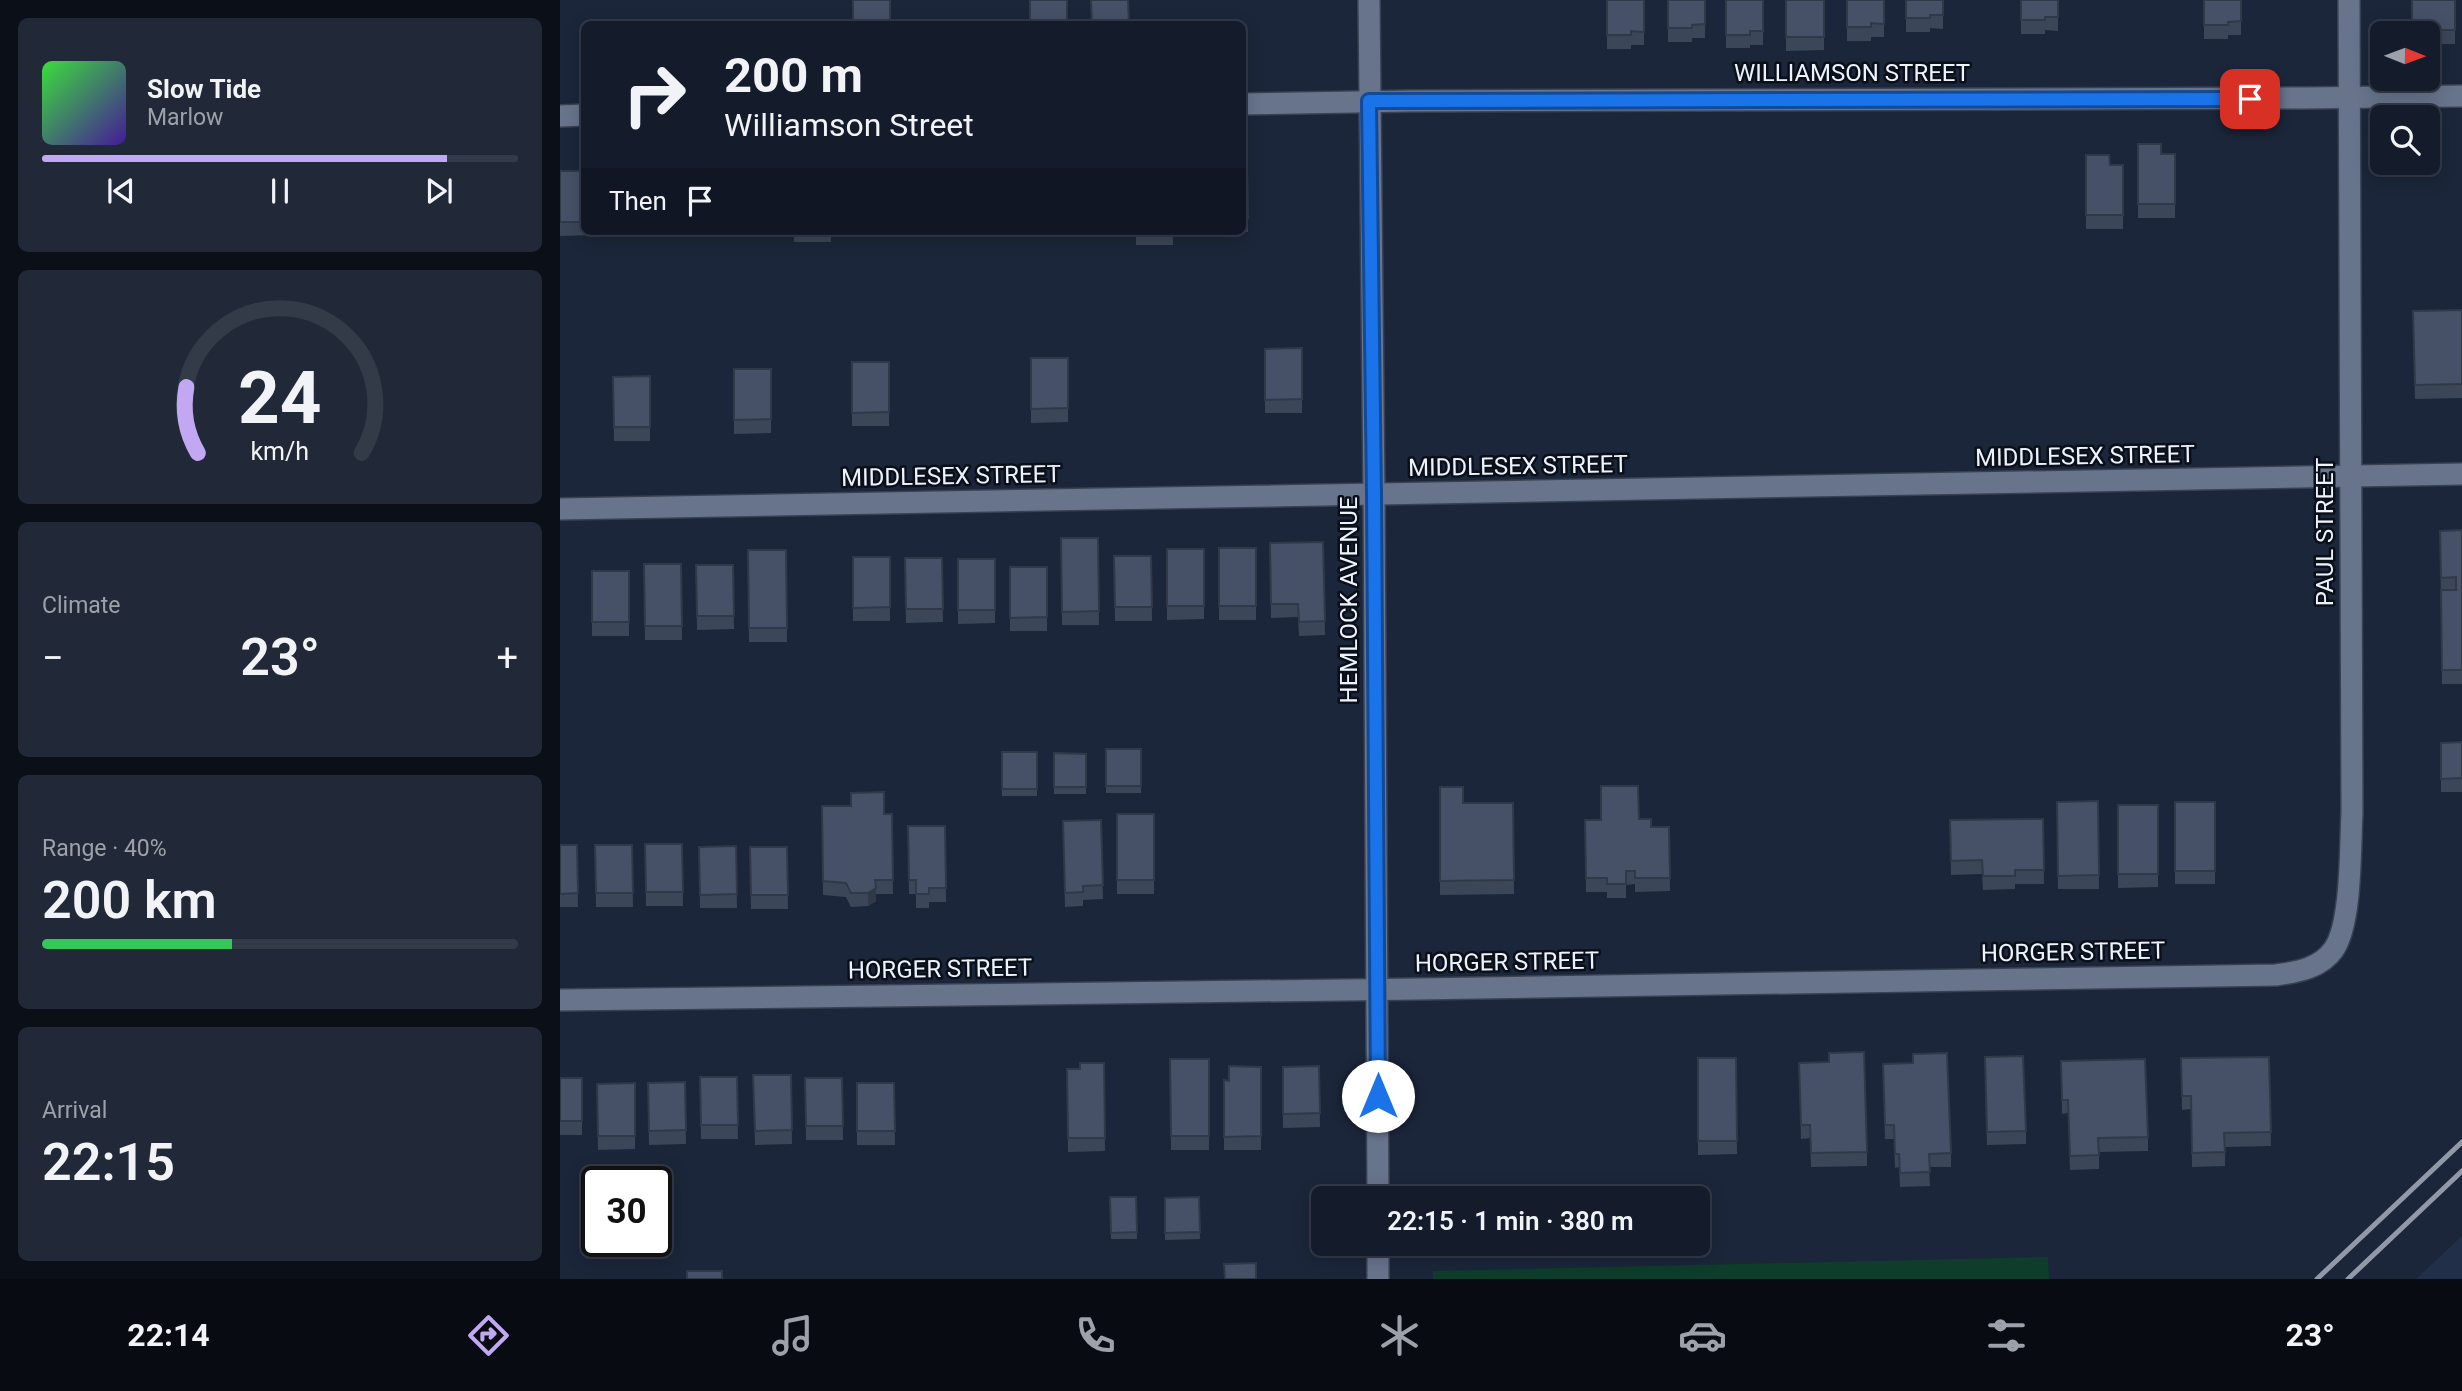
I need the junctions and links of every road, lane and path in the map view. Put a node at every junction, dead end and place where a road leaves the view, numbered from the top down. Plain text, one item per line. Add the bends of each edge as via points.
1 (1369, 0) edge
2 (2349, 0) edge
3 (2462, 96) edge
4 (2349, 98) junction
5 (1369, 101) junction
6 (1246, 104) edge
7 (581, 115) edge
8 (560, 116) edge
9 (2462, 474) edge
10 (2350, 478) junction
11 (1374, 495) junction
12 (560, 509) edge
13 (2325, 959) joint
14 (1378, 990) junction
15 (560, 1000) edge
16 (1378, 1186) edge
17 (1378, 1256) edge
18 (1378, 1279) edge

1 - 5 street, HEMLOCK AVENUE
2 - 4 street, PAUL STREET
3 - 4 street, WILLIAMSON STREET
4 - 5 street, WILLIAMSON STREET
4 - 10 street, PAUL STREET
5 - 6 street, WILLIAMSON STREET
5 - 11 street, HEMLOCK AVENUE
7 - 8 street
9 - 10 street, MIDDLESEX STREET
10 - 11 street, MIDDLESEX STREET
10 - 13 street, PAUL STREET via 2351,826 2342,929
11 - 12 street, MIDDLESEX STREET
11 - 14 street, HEMLOCK AVENUE
13 - 14 street, HORGER STREET via 2310,968 2276,975
14 - 15 street, HORGER STREET
14 - 16 street, HEMLOCK AVENUE
17 - 18 street

